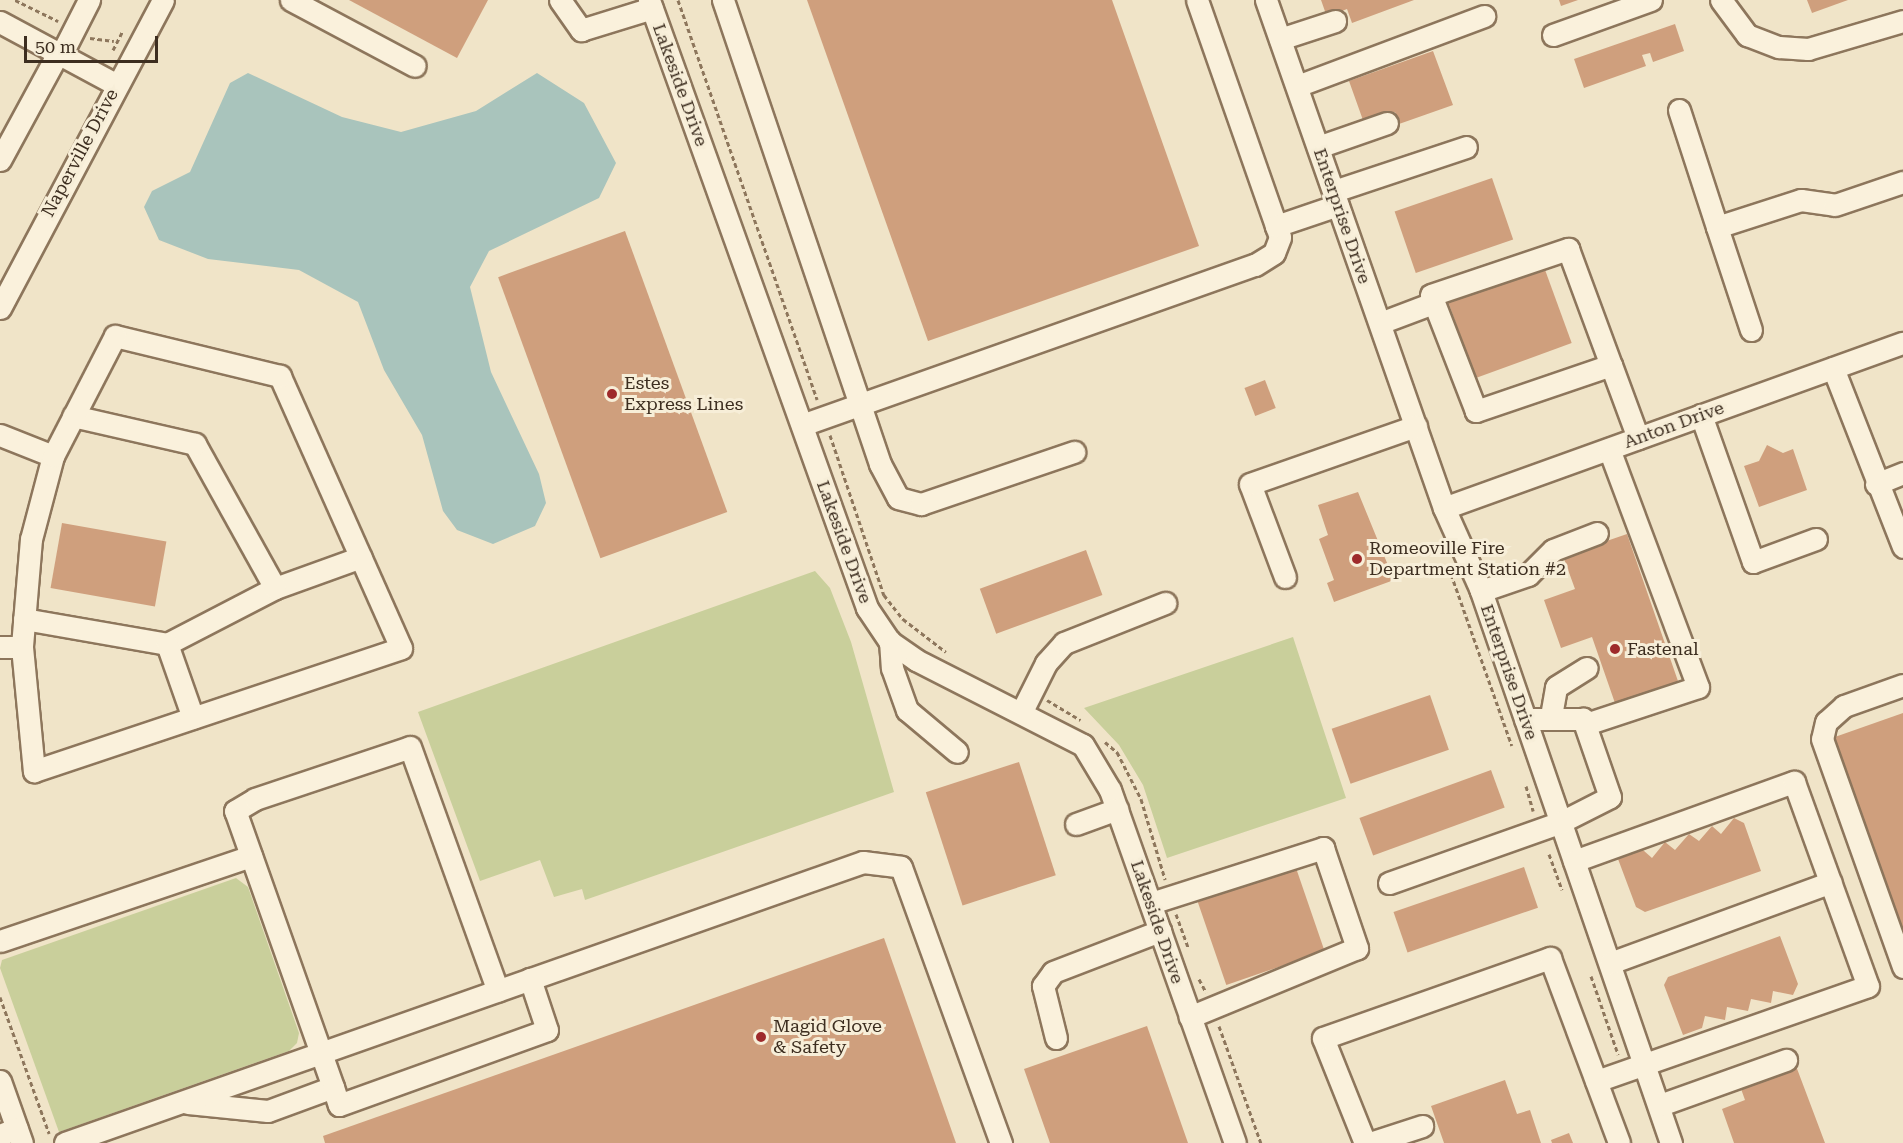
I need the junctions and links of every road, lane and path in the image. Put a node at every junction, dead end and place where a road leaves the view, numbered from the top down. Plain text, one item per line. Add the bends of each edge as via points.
1 (89, 0) edge
2 (163, 0) edge
3 (291, 0) edge
4 (560, 0) edge
5 (678, 0) edge
6 (723, 0) edge
7 (1197, 0) edge
8 (1266, 0) edge
9 (1651, 0) edge
10 (1721, 0) edge
11 (650, 4) edge
12 (1484, 16) dead end
13 (1335, 21) dead end
14 (1903, 21) edge
15 (0, 22) edge
16 (1553, 35) dead end
17 (1280, 39) junction
18 (60, 54) junction
19 (415, 66) dead end
20 (117, 85) junction
21 (1297, 86) junction
22 (1679, 110) dead end
23 (1387, 123) dead end
24 (1318, 147) junction
25 (1466, 147) dead end
26 (0, 160) edge
27 (1903, 182) edge
28 (1336, 198) junction
29 (1276, 226) junction
30 (1717, 227) junction
31 (1433, 303) junction
32 (0, 308) edge
33 (1380, 322) junction
34 (1751, 330) dead end
35 (1903, 343) edge
36 (1611, 365) junction
37 (1833, 368) junction
38 (859, 404) junction
39 (1701, 415) junction
40 (74, 416) junction
41 (823, 417) junction
42 (802, 425) junction
43 (1416, 426) junction
44 (0, 435) edge
45 (1638, 438) junction
46 (1609, 449) junction
47 (1074, 452) dead end
48 (53, 456) junction
49 (1903, 473) edge
50 (1876, 484) junction
51 (1444, 508) junction
52 (1597, 533) dead end
53 (1816, 539) dead end
54 (1903, 547) edge
55 (361, 557) junction
56 (1449, 567) dead end
57 (1285, 577) dead end
58 (275, 588) junction
59 (1481, 591) junction
60 (1165, 603) dead end
61 (24, 619) junction
62 (890, 641) junction
63 (167, 644) junction
64 (0, 647) edge
65 (22, 647) junction
66 (954, 656) dead end
67 (1586, 668) dead end
68 (1903, 686) edge
69 (1027, 702) junction
70 (1551, 716) junction
71 (192, 718) junction
72 (1525, 719) junction
73 (1085, 724) dead end
74 (1589, 728) junction
75 (1102, 739) dead end
76 (957, 752) dead end
77 (1515, 753) dead end
78 (1524, 779) dead end
79 (1117, 809) junction
80 (1561, 822) junction
81 (1076, 824) dead end
82 (1539, 830) junction
83 (251, 856) junction
84 (1574, 861) junction
85 (1831, 882) junction
86 (1389, 883) dead end
87 (1564, 895) dead end
88 (1171, 896) junction
89 (1150, 903) junction
90 (1161, 931) junction
91 (0, 941) edge
92 (1192, 958) dead end
93 (1610, 963) junction
94 (1589, 964) dead end
95 (1903, 967) edge
96 (1196, 969) dead end
97 (530, 979) junction
98 (498, 990) junction
99 (0, 997) edge
100 (1212, 1007) junction
101 (1190, 1017) junction
102 (1056, 1038) dead end
103 (321, 1054) junction
104 (1786, 1060) dead end
105 (1647, 1064) junction
106 (1625, 1072) junction
107 (0, 1081) edge
108 (1596, 1081) junction
109 (333, 1088) junction
110 (182, 1103) junction
111 (1660, 1105) junction
112 (1422, 1126) dead end
113 (13, 1135) edge
114 (52, 1143) edge
115 (65, 1143) edge
116 (1001, 1143) edge
117 (1235, 1143) edge
118 (1261, 1143) edge
119 (1365, 1143) edge
120 (1370, 1143) edge
121 (1619, 1143) edge
122 (1671, 1143) edge

1 - 18 street
2 - 20 street, Naperville Drive
3 - 19 street
4 - 11 street via 581,30
5 - 41 path
6 - 38 street
7 - 29 street
8 - 17 street, Enterprise Drive
9 - 16 street
10 - 14 street via 1747,35 1779,47 1808,49
11 - 42 street, Lakeside Drive
12 - 21 street
13 - 17 street
15 - 18 street
17 - 21 street, Enterprise Drive
18 - 20 street
18 - 26 street
20 - 32 street, Naperville Drive
21 - 24 street, Enterprise Drive
22 - 30 street
23 - 24 street
24 - 28 street, Enterprise Drive
25 - 28 street
27 - 30 street via 1835,205 1801,200
28 - 29 street
28 - 33 street, Enterprise Drive
29 - 38 street via 1280,237 1274,253 1255,265
30 - 34 street
31 - 33 street
31 - 36 street via 1476,411
31 - 36 street via 1431,295 1568,249
33 - 43 street, Enterprise Drive
35 - 37 street, Anton Drive
36 - 45 street
37 - 39 street, Anton Drive
37 - 50 street
38 - 41 street
38 - 47 street via 898,498 921,504
39 - 45 street, Anton Drive
39 - 53 street via 1753,562
40 - 48 street
40 - 55 street via 115,336 280,376
40 - 58 street via 195,444
41 - 42 street
41 - 66 path via 884,595 920,634
42 - 62 street, Lakeside Drive via 867,608
43 - 51 street, Enterprise Drive
43 - 57 street via 1250,484
44 - 48 street
45 - 46 street, Anton Drive
46 - 51 street, Anton Drive
46 - 74 street via 1698,687
48 - 61 street via 31,539
49 - 50 street
50 - 54 street
51 - 59 street, Enterprise Drive
52 - 59 street via 1553,550 1528,575
55 - 58 street
55 - 71 street via 401,648
56 - 77 path
58 - 63 street
59 - 72 street, Enterprise Drive
60 - 69 street via 1064,643
61 - 63 street
61 - 65 street
62 - 69 street, Lakeside Drive via 916,660
62 - 76 street via 892,668 907,710
63 - 71 street
64 - 65 street
65 - 71 street via 34,771
67 - 70 street via 1556,687
68 - 95 street via 1844,706 1826,722 1822,739
69 - 73 path
69 - 79 street, Lakeside Drive via 1083,745
70 - 72 street
70 - 74 street
72 - 80 street, Enterprise Drive
74 - 80 street via 1610,797
75 - 88 path via 1117,752 1141,799
78 - 82 path
79 - 81 street
79 - 89 street, Lakeside Drive
80 - 82 street
80 - 84 street, Enterprise Drive
82 - 86 street
82 - 87 path
83 - 91 street
83 - 98 street via 236,811 255,799 410,747
83 - 103 street
84 - 85 street via 1794,782
84 - 93 street, Enterprise Drive
85 - 93 street
85 - 105 street via 1868,986
88 - 89 street
88 - 92 path
88 - 100 street via 1323,848 1357,948
89 - 90 street, Lakeside Drive
90 - 101 street, Lakeside Drive
90 - 102 street via 1053,972 1043,987
93 - 105 street, Enterprise Drive
94 - 106 path
96 - 100 path
97 - 98 street
97 - 109 street via 547,1030 339,1105
97 - 116 street via 863,862 901,867
98 - 103 street
99 - 114 path
100 - 101 street
100 - 118 path
101 - 117 street, Lakeside Drive
103 - 109 street
103 - 110 street
104 - 111 street
105 - 106 street
105 - 111 street, Enterprise Drive
106 - 108 street
107 - 113 street
108 - 119 street via 1550,958 1323,1038
108 - 121 street
109 - 110 street via 268,1111
110 - 115 street
111 - 122 street, Enterprise Drive
112 - 120 street

